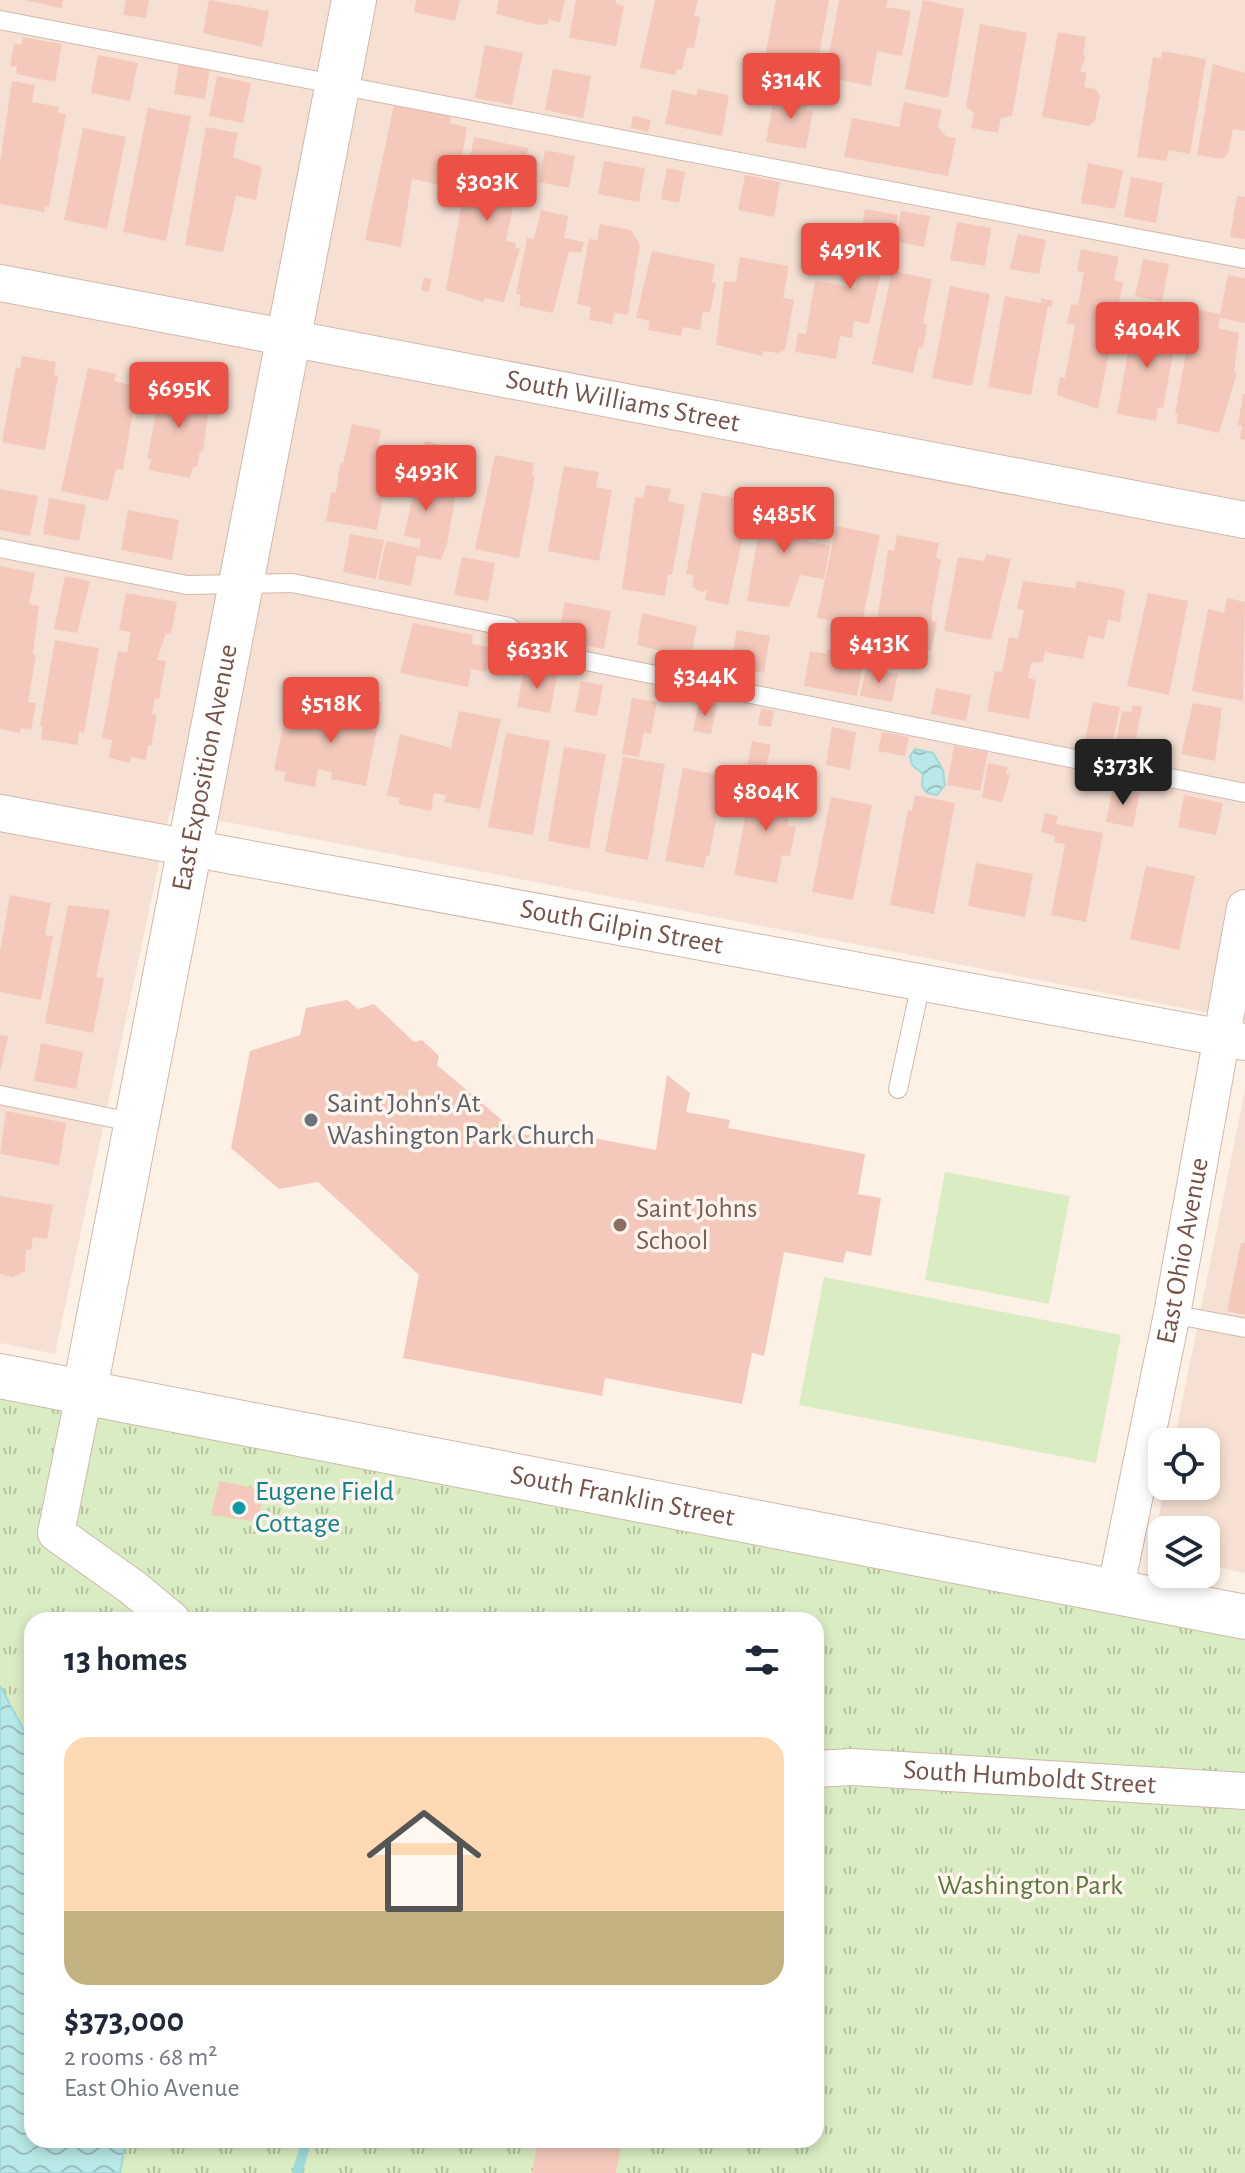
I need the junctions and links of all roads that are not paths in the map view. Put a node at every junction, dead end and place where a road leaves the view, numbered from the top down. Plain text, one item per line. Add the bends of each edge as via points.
1 (354, 0) edge
2 (0, 20) edge
3 (338, 86) junction
4 (1245, 259) edge
5 (0, 283) edge
6 (288, 340) junction
7 (1245, 520) edge
8 (0, 548) edge
9 (240, 583) junction
10 (1245, 793) edge
11 (0, 813) edge
12 (189, 849) junction
13 (1245, 908) edge
14 (921, 983) junction
15 (1233, 1040) edge
16 (898, 1089) dead end
17 (0, 1095) edge
18 (136, 1123) junction
19 (1172, 1314) junction
20 (1245, 1328) edge
21 (0, 1376) edge
22 (84, 1394) junction
23 (1115, 1592) junction
24 (162, 1612) edge
25 (1245, 1617) edge
26 (824, 1769) edge
27 (1245, 1791) edge

1 - 3 street, East Exposition Avenue
2 - 3 lane
3 - 4 lane
3 - 6 street, East Exposition Avenue
5 - 6 street, South Williams Street
6 - 7 street, South Williams Street
6 - 9 street, East Exposition Avenue
8 - 9 lane via 187,585
9 - 10 lane via 292,583 509,627 541,652
9 - 12 street, East Exposition Avenue
11 - 12 street, South Gilpin Street
12 - 14 street, South Gilpin Street
12 - 18 street, East Exposition Avenue
13 - 15 street, East Ohio Avenue
14 - 15 street, South Gilpin Street
14 - 16 lane
15 - 19 street, East Ohio Avenue
17 - 18 lane
18 - 22 street, East Exposition Avenue
19 - 20 lane
19 - 23 street, East Ohio Avenue
21 - 22 street, South Franklin Street
22 - 23 street, South Franklin Street
22 - 24 street, East Exposition Avenue via 56,1533
23 - 25 street, South Franklin Street
26 - 27 street, South Humboldt Street

